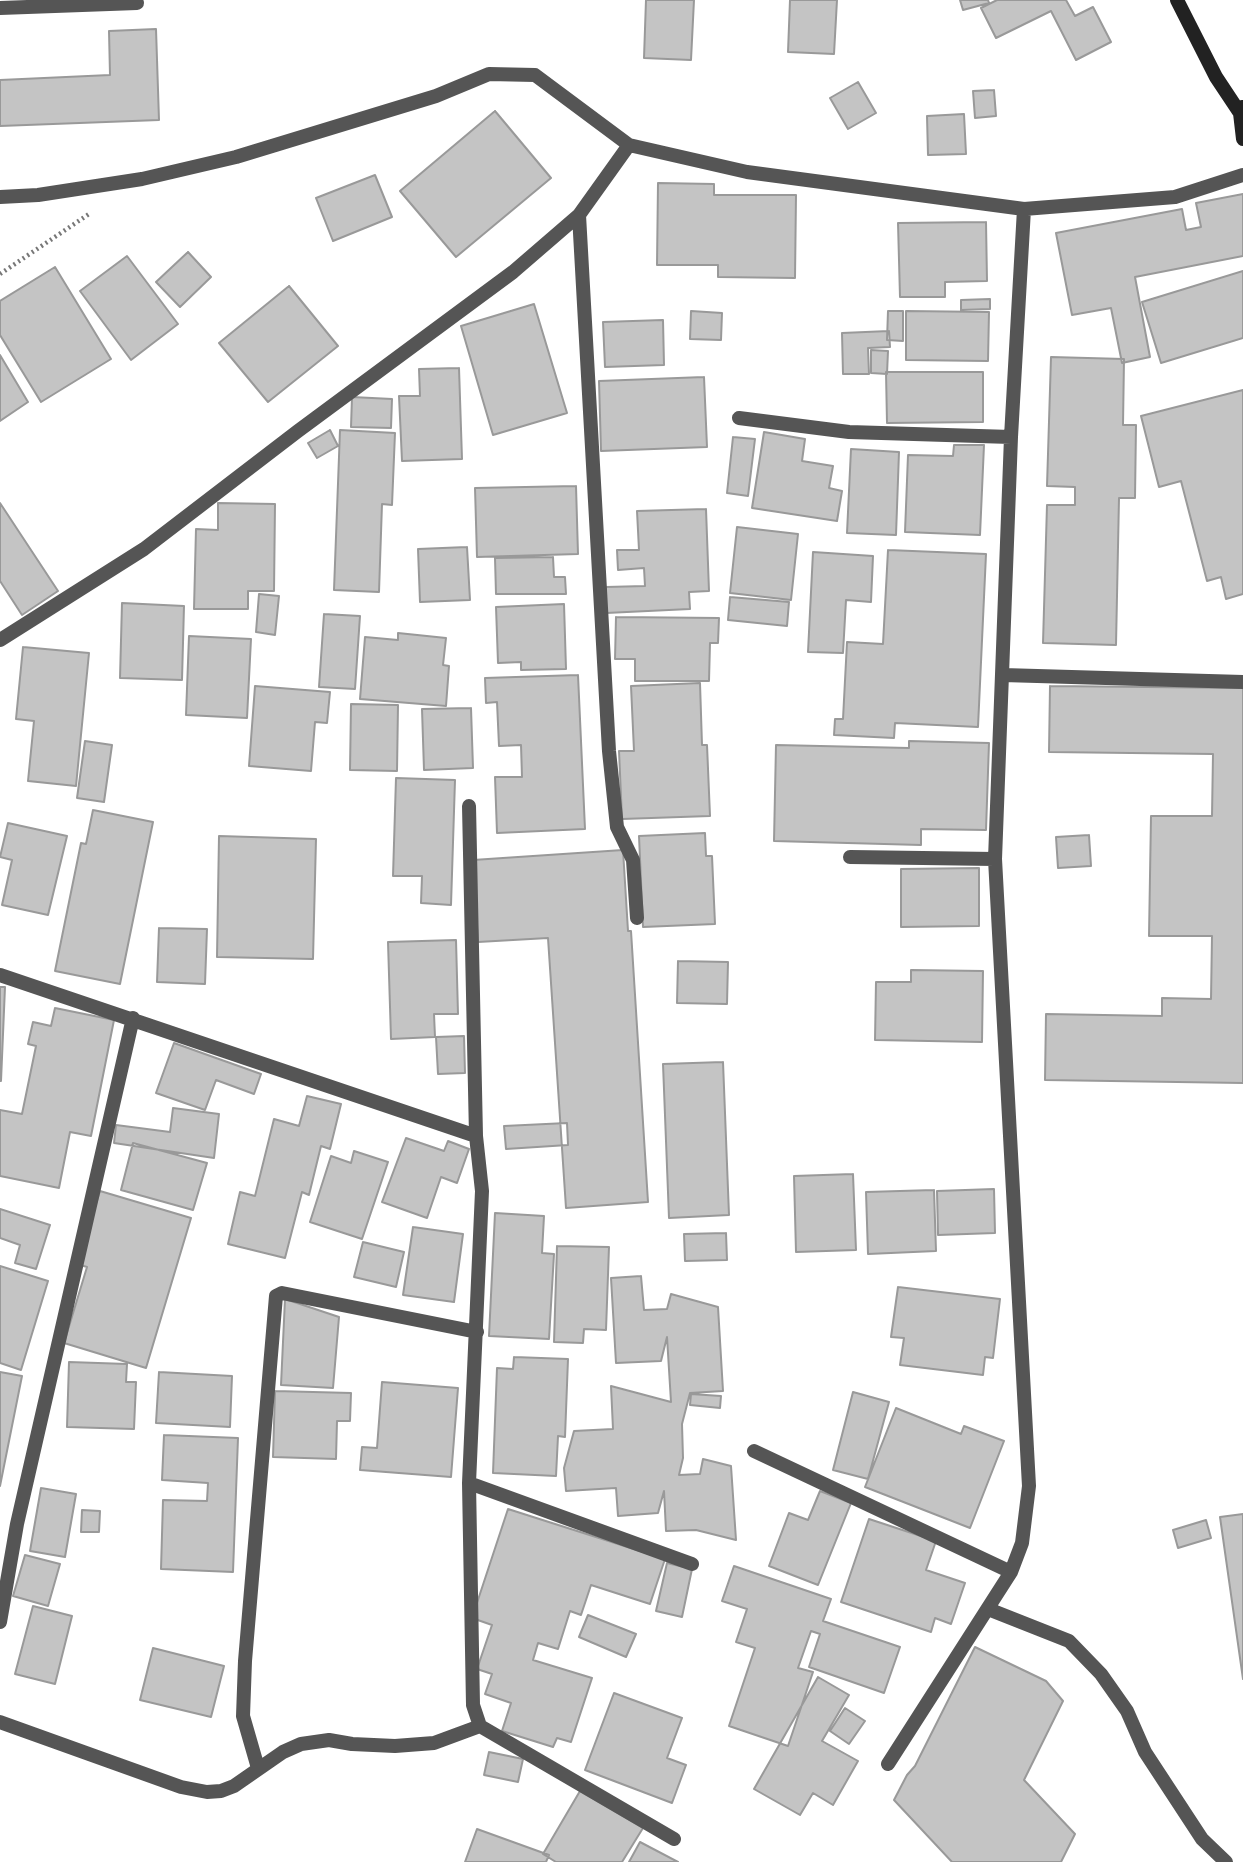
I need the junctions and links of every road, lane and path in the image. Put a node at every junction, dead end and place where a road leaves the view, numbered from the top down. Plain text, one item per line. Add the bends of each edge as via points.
1 (1177, 0) edge
2 (137, 3) dead end
3 (0, 8) edge
4 (1242, 109) edge
5 (1243, 139) edge
6 (629, 145) junction
7 (1243, 175) edge
8 (0, 197) edge
9 (99, 207) dead end
10 (1024, 209) junction
11 (579, 215) junction
12 (0, 274) edge
13 (740, 418) dead end
14 (1011, 437) junction
15 (0, 640) edge
16 (1003, 675) junction
17 (1243, 682) edge
18 (469, 806) dead end
19 (850, 858) dead end
20 (995, 859) junction
21 (637, 918) dead end
22 (0, 975) edge
23 (132, 1018) junction
24 (476, 1136) junction
25 (477, 1332) junction
26 (754, 1451) dead end
27 (469, 1483) junction
28 (692, 1564) dead end
29 (1011, 1572) junction
30 (988, 1609) junction
31 (0, 1622) edge
32 (0, 1722) edge
33 (480, 1726) junction
34 (888, 1764) dead end
35 (258, 1768) junction
36 (674, 1839) dead end
37 (1226, 1862) edge

1 - 4 main road via 1216,77
2 - 3 street
4 - 5 main road
6 - 8 street via 535,75 489,74 436,96 236,158 142,179
6 - 10 street via 747,172
6 - 11 street
7 - 10 street via 1175,197
9 - 12 path
10 - 14 street
11 - 15 street via 513,272 144,549
11 - 21 street via 609,751 617,827 633,860
13 - 14 street via 849,432
14 - 16 street
16 - 17 street
16 - 20 street
18 - 24 street
19 - 20 street
20 - 29 street via 1029,1486 1022,1543
22 - 23 street
23 - 24 street
23 - 31 street via 17,1524
24 - 25 street via 482,1191
25 - 27 street
25 - 35 street via 282,1293 276,1296 243,1716
26 - 29 street
27 - 28 street
27 - 33 street via 473,1705
29 - 30 street
30 - 34 street
30 - 37 street via 1069,1641 1101,1674 1202,1839
32 - 35 street via 181,1787 207,1792 234,1786
33 - 35 street via 434,1743 395,1746 329,1740 301,1744
33 - 36 street

